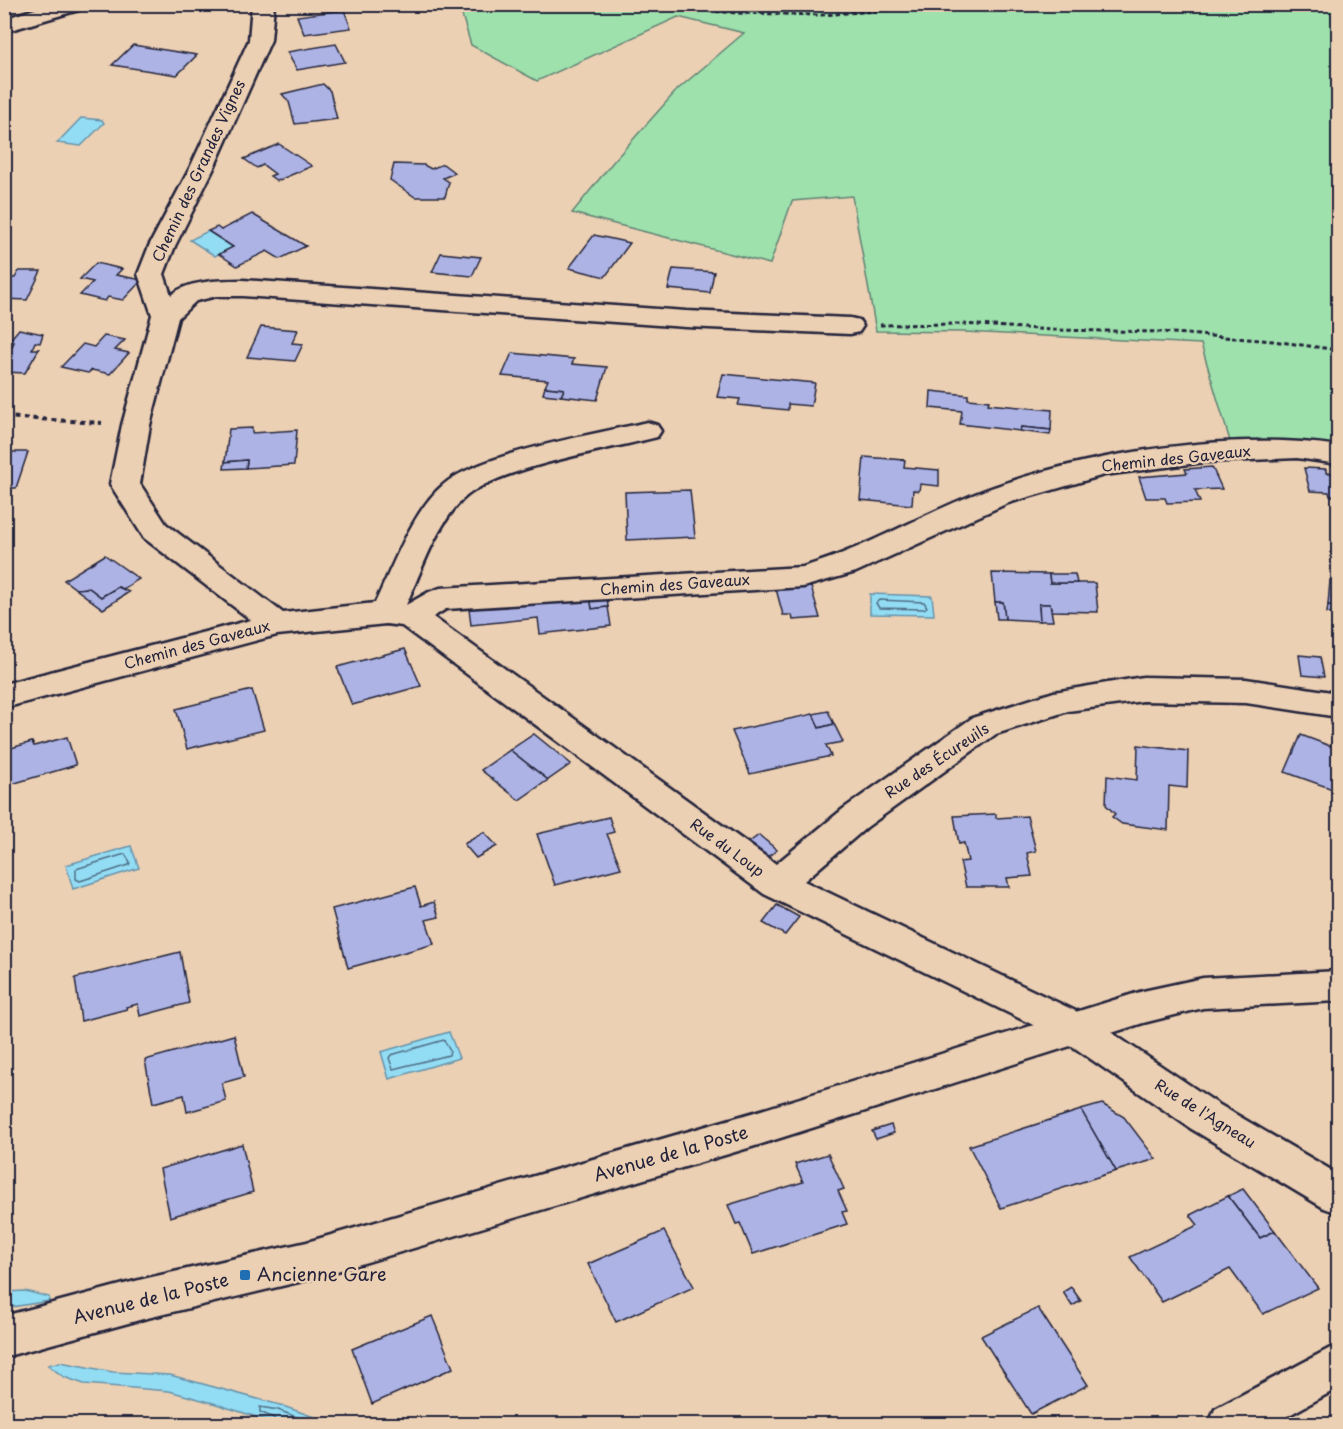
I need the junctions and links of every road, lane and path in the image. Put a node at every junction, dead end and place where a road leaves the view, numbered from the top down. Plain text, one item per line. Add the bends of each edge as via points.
1 (74, 4) edge
2 (263, 4) edge
3 (626, 4) edge
4 (970, 4) edge
5 (1327, 4) edge
6 (1338, 11) edge
7 (4, 26) edge
8 (165, 315) junction
9 (850, 326) joint
10 (1338, 350) edge
11 (4, 417) edge
12 (136, 425) junction
13 (647, 431) dead end
14 (1338, 455) edge
15 (398, 614) junction
16 (277, 624) junction
17 (4, 696) edge
18 (1338, 705) edge
19 (777, 884) junction
20 (1338, 986) edge
21 (1075, 1028) junction
22 (1338, 1195) edge
23 (4, 1337) edge
24 (1338, 1365) edge
25 (1231, 1425) edge

1 - 7 street
2 - 8 street, Chemin des Grandes Vignes via 260,40 151,274
3 - 4 path via 821,15
5 - 6 path
8 - 9 street via 187,295 226,288
8 - 12 street
9 - 10 path via 962,324 1161,332
11 - 12 path
12 - 16 street via 125,484 155,531
13 - 15 street via 490,471 454,490 434,518
14 - 15 street, Chemin des Gaveaux via 1298,449 1205,453 1102,466 998,496 845,565 803,577 440,599
15 - 16 street, Chemin des Gaveaux
15 - 19 street, Rue du Loup
16 - 17 street, Chemin des Gaveaux
18 - 19 street, Rue des Écureuils via 1246,691 1143,689 1066,700 984,726 855,818
19 - 21 street, Rue du Loup
20 - 21 street, Avenue de la Poste via 1203,993
21 - 22 street, Rue de l'Agneau via 1204,1116
21 - 23 street, Avenue de la Poste via 754,1129 307,1261 142,1299
24 - 25 street

